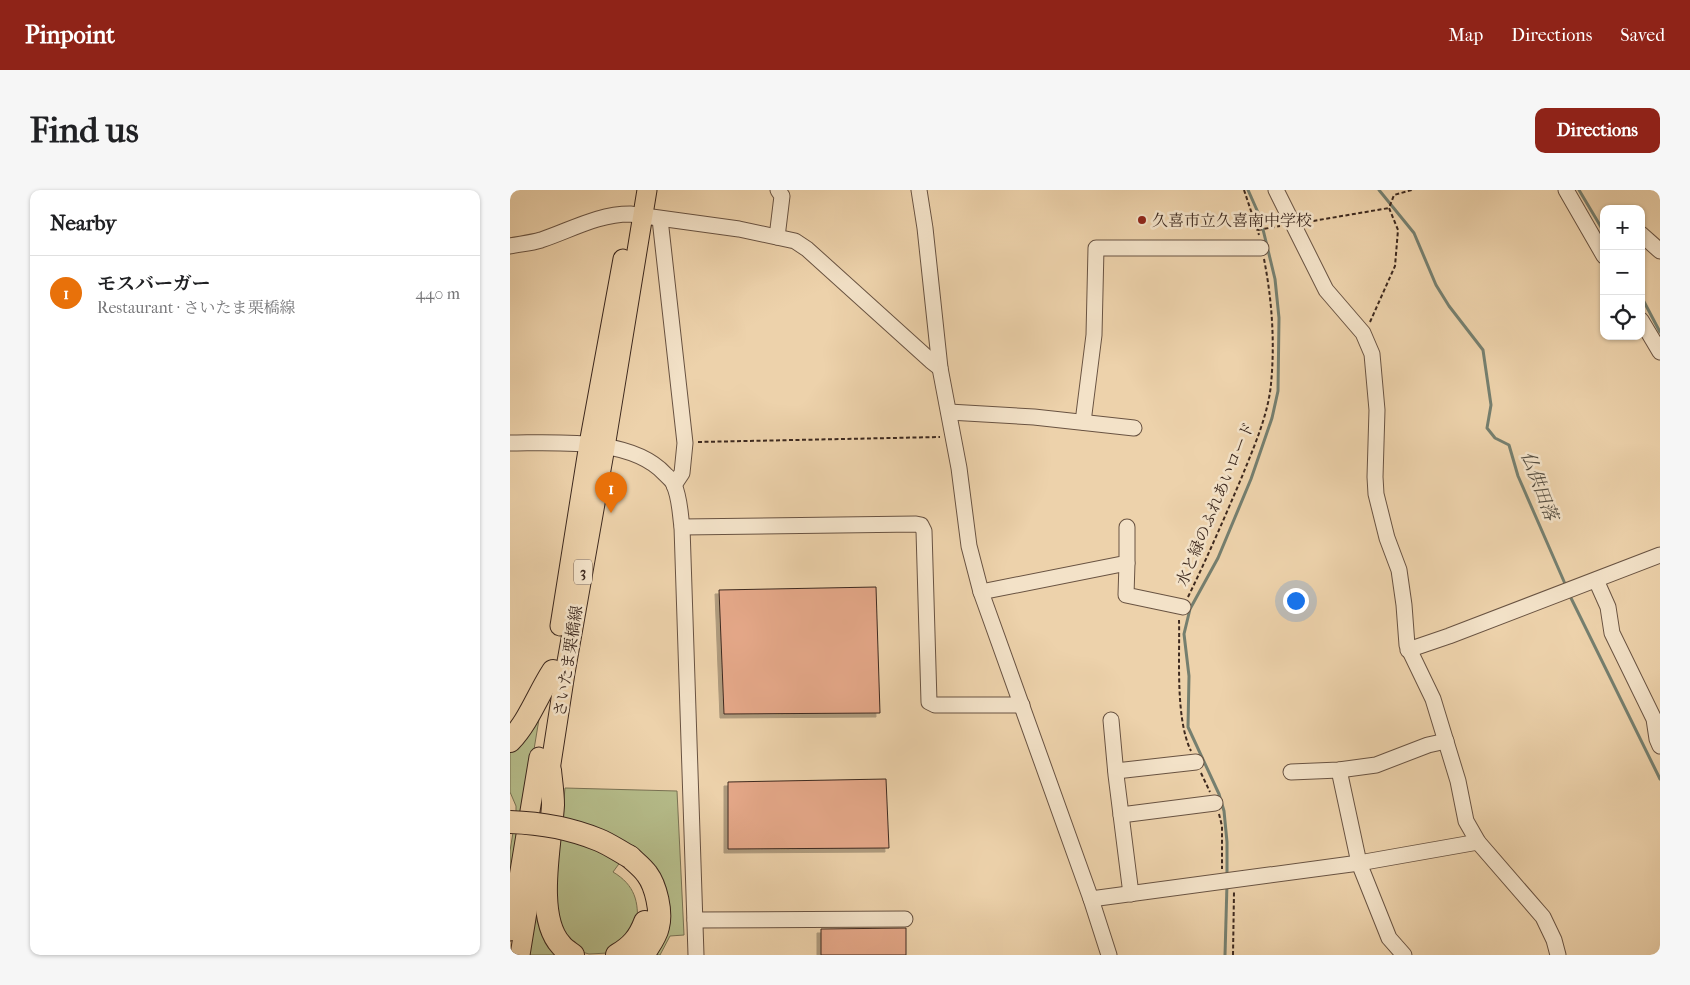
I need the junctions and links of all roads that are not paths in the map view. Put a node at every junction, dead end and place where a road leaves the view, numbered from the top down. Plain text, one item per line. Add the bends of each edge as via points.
1 (634, 190) edge
2 (647, 190) edge
3 (778, 190) edge
4 (919, 190) edge
5 (1276, 190) edge
6 (1566, 190) edge
7 (644, 217) junction
8 (1599, 234) edge
9 (777, 237) junction
10 (1645, 238) edge
11 (510, 246) edge
12 (1261, 248) road end
13 (1603, 250) edge
14 (1660, 251) edge
15 (1645, 327) edge
16 (1660, 352) edge
17 (940, 368) junction
18 (949, 412) junction
19 (1083, 422) junction
20 (1134, 428) dead end
21 (510, 443) edge
22 (597, 445) junction
23 (674, 484) junction
24 (682, 527) junction
25 (1127, 528) dead end
26 (1660, 555) edge
27 (1127, 563) junction
28 (1596, 580) junction
29 (981, 592) junction
30 (1183, 607) road end
31 (1408, 650) junction
32 (553, 671) junction
33 (1022, 704) junction
34 (1111, 720) dead end
35 (510, 741) edge
36 (1446, 741) junction
37 (1660, 746) edge
38 (1196, 762) road end
39 (550, 770) junction
40 (1339, 770) junction
41 (1116, 771) junction
42 (1291, 772) dead end
43 (1216, 803) road end
44 (1121, 815) junction
45 (510, 822) edge
46 (510, 833) edge
47 (1478, 842) junction
48 (626, 862) junction
49 (1358, 863) junction
50 (1131, 894) junction
51 (1091, 899) junction
52 (905, 919) dead end
53 (695, 920) junction
54 (510, 931) edge
55 (520, 955) edge
56 (573, 955) edge
57 (617, 955) edge
58 (642, 955) edge
59 (696, 955) edge
60 (1109, 955) edge
61 (1404, 955) edge
62 (1558, 955) edge

1 - 7 main road, さいたま栗橋線 / 3
2 - 7 main road, さいたま栗橋線 / 3
3 - 9 street via 782,196
4 - 17 street
5 - 31 street via 1326,290 1363,333 1372,354 1377,399 1375,488 1384,530 1399,570
6 - 8 street
7 - 9 street
7 - 11 street via 609,216 540,240
7 - 22 main road, さいたま栗橋線 / 3
7 - 23 street via 685,443 682,473
8 - 13 street
9 - 17 street via 808,249
10 - 14 street
12 - 19 street via 1096,248 1094,335
15 - 16 street
17 - 18 street
18 - 19 street
18 - 29 street via 969,546
19 - 20 street
21 - 22 street
22 - 23 street via 648,459
22 - 32 main road, さいたま栗橋線 / 3
22 - 39 main road, さいたま栗橋線 / 3
23 - 24 street
24 - 33 street via 921,525 924,532 929,702 935,705
24 - 53 street
25 - 27 street
26 - 28 street
27 - 29 street
27 - 30 street via 1126,594
28 - 31 street
28 - 37 street via 1608,607 1612,633 1654,719
29 - 33 street
31 - 36 street via 1433,699
32 - 35 highway via 532,712
32 - 54 main road, さいたま栗橋線 / 3
33 - 51 street
34 - 41 street
36 - 40 street via 1376,765
36 - 47 street via 1466,821
38 - 41 street
39 - 55 main road, さいたま栗橋線 / 3
39 - 56 highway via 553,803 547,861 547,910 551,928 560,944
40 - 42 street
40 - 49 street
41 - 44 street
43 - 44 street
44 - 50 street
45 - 48 highway, bridge via 577,832 600,840
46 - 48 highway via 571,842
47 - 49 street
47 - 62 street via 1543,917
48 - 57 highway via 642,892 646,912 638,937
48 - 58 highway via 647,874 655,891 659,913 658,927
49 - 50 street
49 - 61 street via 1389,938
50 - 51 street
51 - 60 street
52 - 53 street
53 - 59 street

